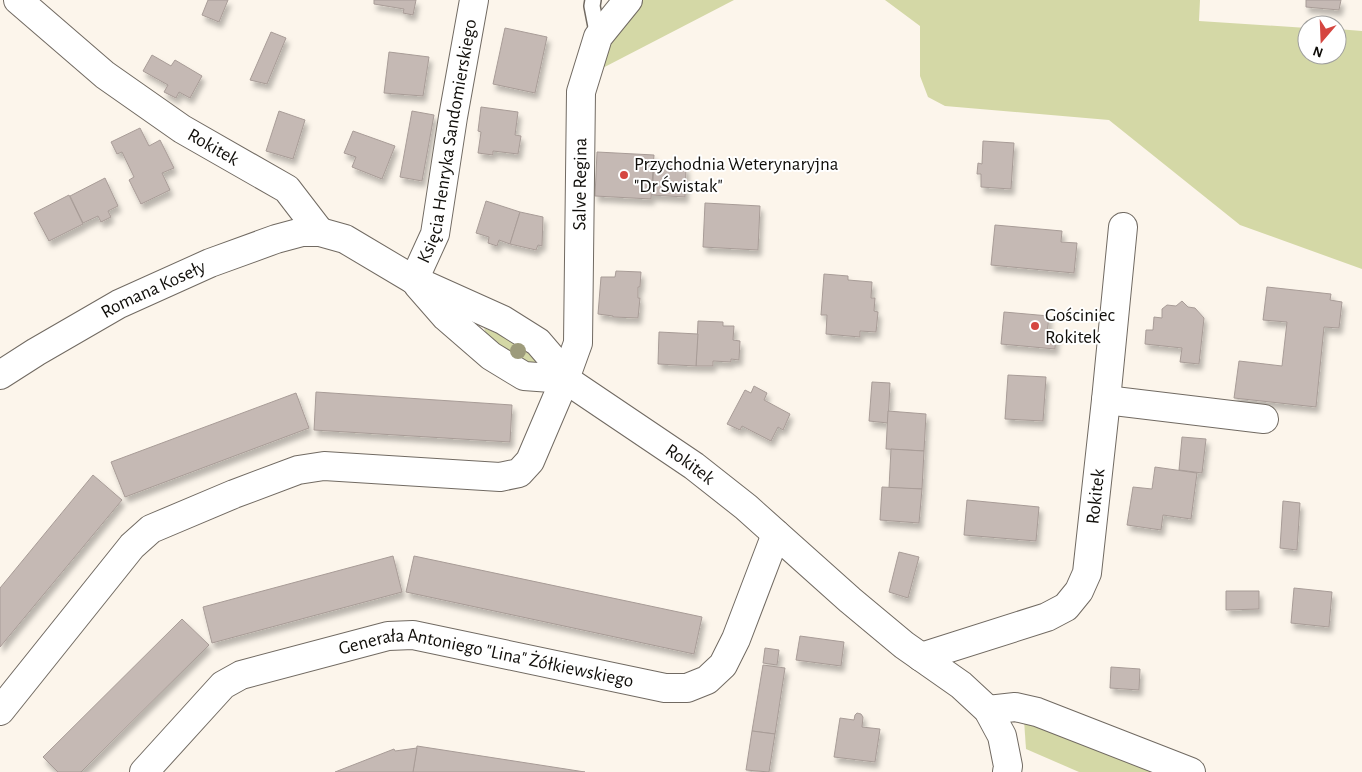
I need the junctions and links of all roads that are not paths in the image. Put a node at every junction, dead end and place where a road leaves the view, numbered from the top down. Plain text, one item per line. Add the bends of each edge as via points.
1 (18, 0) edge
2 (474, 0) edge
3 (594, 0) edge
4 (628, 0) edge
5 (598, 37) junction
6 (1123, 227) dead end
7 (320, 232) junction
8 (414, 280) junction
9 (0, 376) edge
10 (565, 379) junction
11 (1106, 400) junction
12 (1264, 419) dead end
13 (776, 534) junction
14 (921, 657) junction
15 (988, 710) junction
16 (0, 711) edge
17 (144, 772) edge
18 (1007, 772) edge
19 (1191, 772) edge

1 - 7 street, Rokitek via 105,75 182,128 287,189
2 - 8 street, Księcia Henryka Sandomierskiego via 436,234
3 - 5 lane via 592,6
4 - 5 street, Salve Regina
5 - 10 street, Salve Regina via 581,92 578,343
6 - 11 street, Rokitek
7 - 8 street, Rokitek via 345,239
7 - 9 street, Romana Koseły via 302,232 276,239 210,263 119,304
8 - 10 street, Rokitek via 503,320 538,342
8 - 10 street, Rokitek via 446,317 490,356 524,376
10 - 13 street, Rokitek via 694,466
10 - 16 street via 530,461 519,473 500,477 324,466 298,470 151,529 132,546
11 - 12 street
11 - 14 street, Rokitek via 1087,573 1079,591 1066,607 1047,617
13 - 14 street, Rokitek
13 - 17 street, Generała Antoniego "Lina" Żółkiewskiego via 723,665 707,680 687,688 665,688 413,635 388,636 241,675 223,685
14 - 15 street, Rokitek via 961,684
15 - 18 street, Rokitek via 1002,736
15 - 19 street via 1015,707 1037,712

